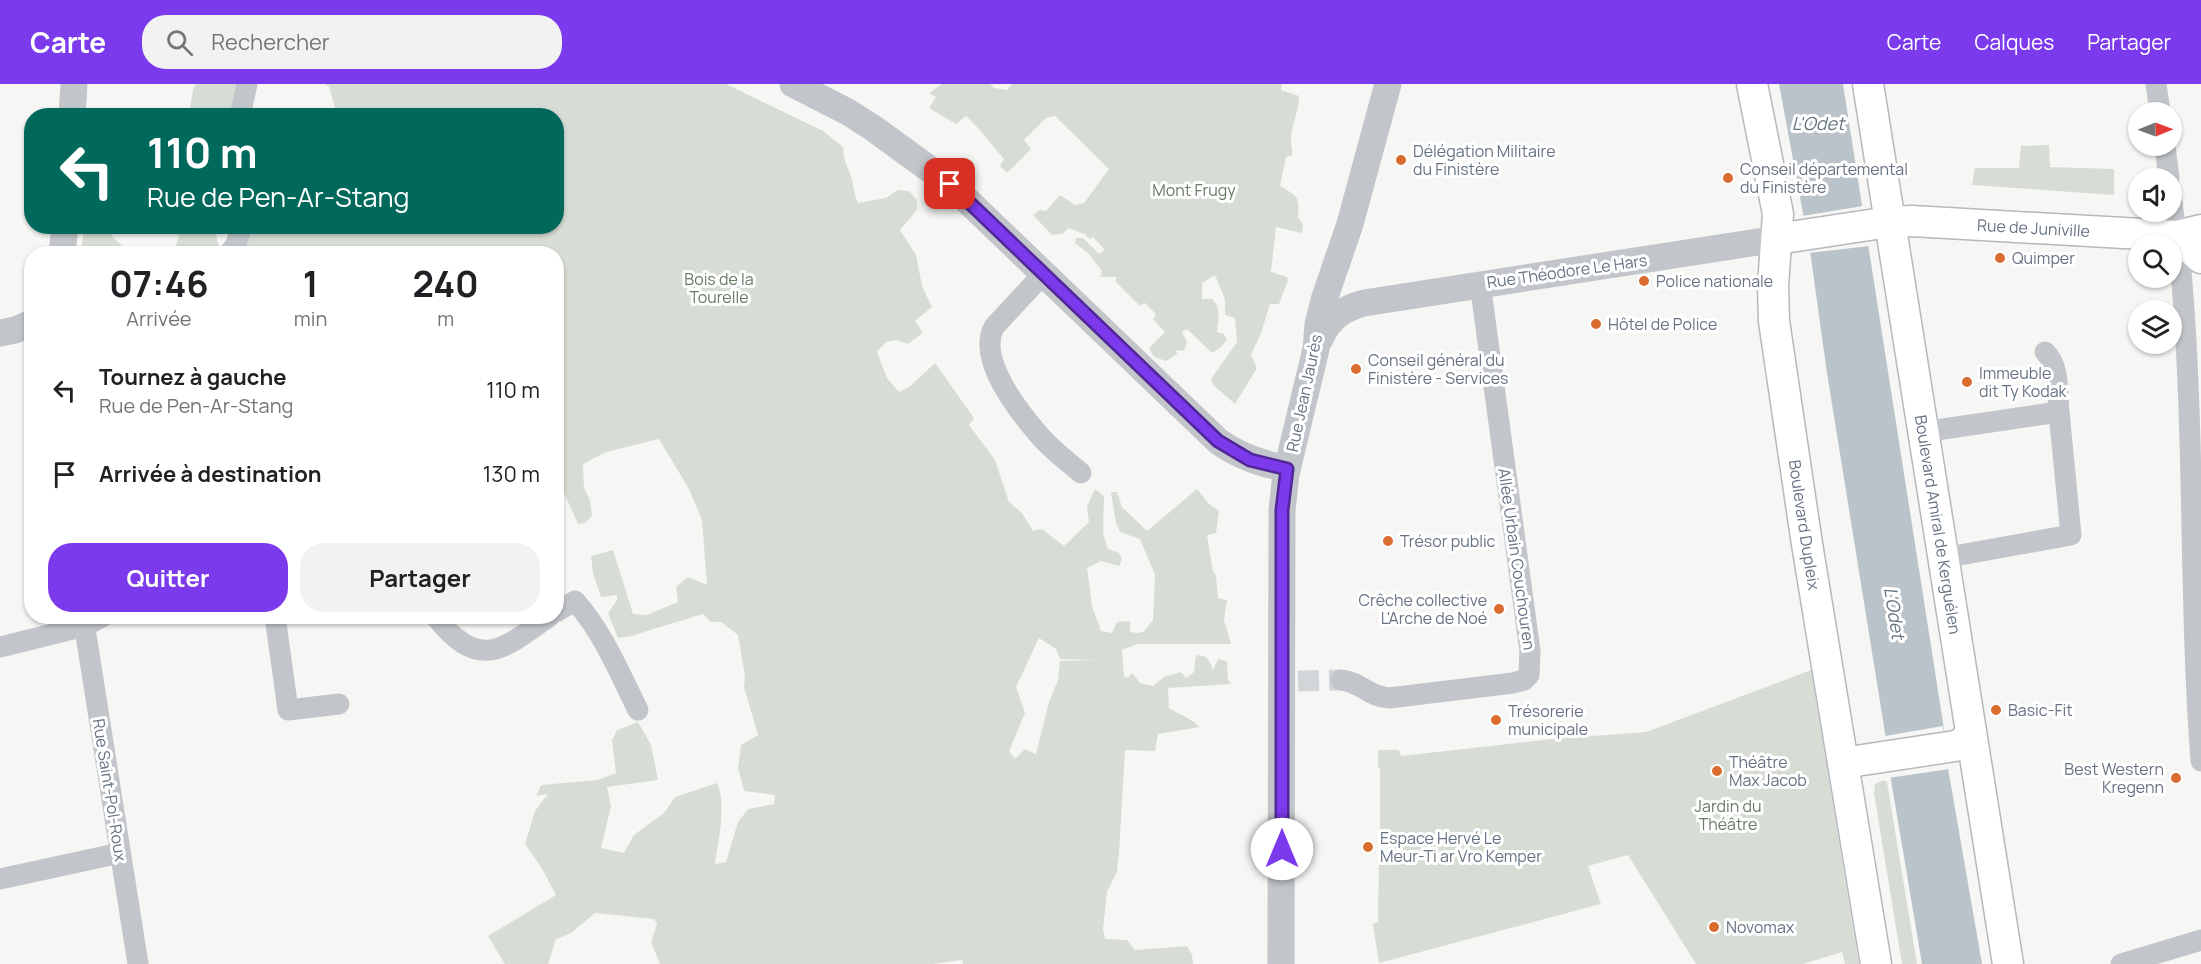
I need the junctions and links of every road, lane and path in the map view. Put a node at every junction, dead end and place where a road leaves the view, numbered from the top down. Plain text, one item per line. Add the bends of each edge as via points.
1 (74, 84) edge
2 (247, 84) edge
3 (793, 84) edge
4 (1388, 84) edge
5 (1752, 84) edge
6 (1868, 84) edge
7 (2156, 84) edge
8 (2159, 102) edge
9 (72, 108) edge
10 (242, 108) edge
11 (1877, 224) junction
12 (2189, 233) edge
13 (1791, 237) junction
14 (2201, 258) edge
15 (1333, 273) junction
16 (1043, 274) junction
17 (1480, 284) junction
18 (1357, 305) junction
19 (24, 326) edge
20 (0, 333) edge
21 (1316, 349) junction
22 (2045, 352) dead end
23 (2059, 412) junction
24 (1923, 432) junction
25 (1287, 469) junction
26 (1081, 473) dead end
27 (1943, 558) junction
28 (564, 607) edge
29 (74, 624) edge
30 (84, 624) edge
31 (276, 624) edge
32 (442, 624) edge
33 (539, 624) edge
34 (0, 647) edge
35 (1341, 680) tunnel mouth
36 (339, 704) dead end
37 (638, 710) dead end
38 (1959, 740) junction
39 (2201, 761) edge
40 (1843, 763) junction
41 (120, 853) junction
42 (0, 879) edge
43 (2201, 940) edge
44 (138, 964) edge
45 (1281, 964) edge
46 (1876, 964) edge
47 (2008, 964) edge
48 (2121, 964) edge

1 - 9 street
2 - 10 street
3 - 16 street via 848,112 913,156 962,195
4 - 15 street, Rue Jean Jaurès
5 - 13 main road, Boulevard Dupleix via 1779,223
6 - 11 main road, Boulevard Amiral de Kerguélen
7 - 8 street
11 - 12 main road, Rue de Juniville via 1927,221
11 - 13 main road, Rue de Juniville
11 - 24 main road, Boulevard Amiral de Kerguélen
12 - 14 main road
12 - 39 street via 2182,284
13 - 17 street, Rue Théodore Le Hars
13 - 40 main road, Boulevard Dupleix via 1773,299 1773,321
15 - 18 street via 1342,294
15 - 21 street, Rue Jean Jaurès via 1318,324
16 - 25 street via 1218,441 1250,460
16 - 26 street via 994,327 989,336 990,356 1023,416 1048,445
17 - 18 street, Rue Théodore Le Hars
17 - 35 street, Allée Urbain Couchouren via 1530,651 1529,675 1513,683 1389,698
18 - 21 street, Rue Théodore Le Hars via 1332,318
19 - 20 street
21 - 25 street, Rue Jean Jaurès
22 - 23 street via 2055,368
23 - 24 street
23 - 27 street via 2072,535
24 - 27 main road, Boulevard Amiral de Kerguélen
25 - 45 street, Rue Jean Jaurès via 1282,510 1290,681
27 - 38 main road, Boulevard Amiral de Kerguélen
28 - 37 street via 575,601 589,616
29 - 34 street
30 - 41 street, Rue Saint-Pol-Roux
31 - 36 street via 288,710
32 - 33 street via 454,639 491,651 510,645
38 - 40 main road
38 - 47 main road, Boulevard Amiral de Kerguélen
40 - 46 main road, Boulevard Dupleix
41 - 42 street
41 - 44 street, Rue Saint-Pol-Roux
43 - 48 street

